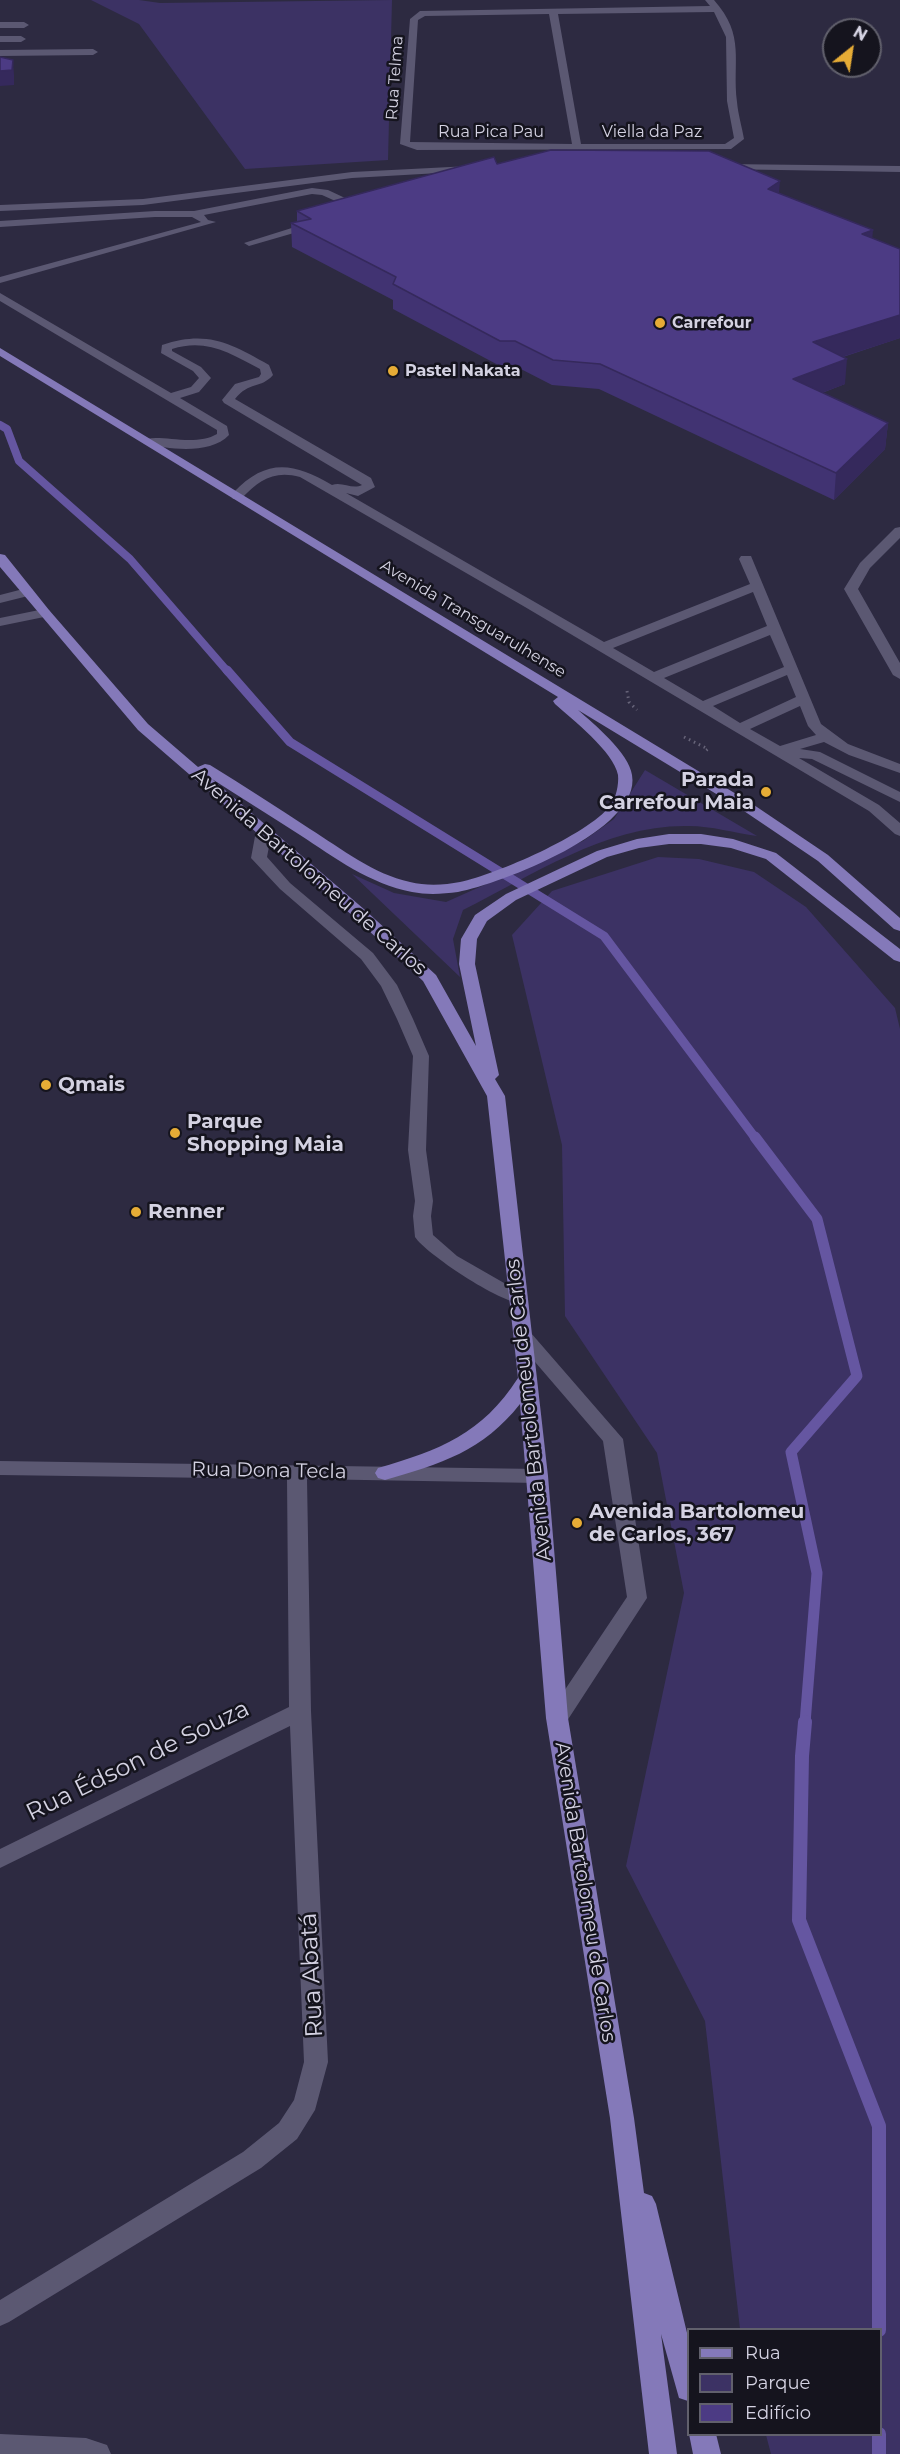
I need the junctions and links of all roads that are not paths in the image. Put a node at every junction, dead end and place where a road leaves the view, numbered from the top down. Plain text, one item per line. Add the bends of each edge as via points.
1 (466, 0) edge
2 (709, 0) edge
3 (717, 9) junction
4 (553, 10) junction
5 (468, 11) junction
6 (0, 25) edge
7 (24, 25) dead end
8 (0, 39) edge
9 (21, 39) dead end
10 (93, 52) dead end
11 (0, 53) edge
12 (405, 144) joint
13 (577, 147) junction
14 (706, 167) edge
15 (480, 168) edge
16 (900, 168) edge
17 (0, 208) edge
18 (194, 214) junction
19 (348, 214) edge
20 (329, 219) edge
21 (0, 224) edge
22 (249, 243) dead end
23 (0, 280) edge
24 (0, 296) edge
25 (0, 349) edge
26 (171, 397) junction
27 (149, 441) junction
28 (304, 474) junction
29 (237, 496) junction
30 (900, 531) edge
31 (0, 558) edge
32 (746, 560) dead end
33 (757, 586) junction
34 (27, 592) junction
35 (0, 598) edge
36 (44, 613) junction
37 (0, 622) edge
38 (775, 628) junction
39 (603, 647) junction
40 (496, 653) junction
41 (792, 668) junction
42 (900, 675) edge
43 (654, 677) junction
44 (804, 699) junction
45 (702, 706) junction
46 (143, 727) junction
47 (740, 728) junction
48 (824, 737) junction
49 (778, 751) junction
50 (900, 769) edge
51 (900, 798) edge
52 (264, 831) junction
53 (900, 831) edge
54 (900, 926) edge
55 (900, 957) edge
56 (496, 1096) junction
57 (518, 1299) junction
58 (524, 1337) junction
59 (528, 1377) junction
60 (0, 1468) edge
61 (297, 1471) junction
62 (385, 1473) junction
63 (538, 1476) junction
64 (300, 1711) junction
65 (557, 1718) junction
66 (0, 1859) edge
67 (622, 2118) junction
68 (0, 2314) edge
69 (687, 2385) edge
70 (702, 2436) edge
71 (0, 2447) edge
72 (97, 2454) edge
73 (663, 2454) edge
74 (707, 2454) edge

1 - 5 street
2 - 3 street
3 - 4 street
3 - 13 street, Viella da Paz via 731,38 732,102 739,139 727,147
4 - 5 street
4 - 13 street
5 - 12 street, Rua Telma via 432,11 414,19
6 - 7 street
8 - 9 street
10 - 11 street
12 - 13 street, Rua Pica Pau
14 - 16 street
15 - 17 street via 352,175 144,202
18 - 19 street via 312,191 324,192 356,207 356,211
18 - 21 street
18 - 23 street via 210,222
20 - 22 street
24 - 26 street
25 - 27 main road, Avenida Transguarulhense
26 - 27 street via 218,424 223,435 207,443
26 - 28 street via 194,391 205,378 197,369 167,354 170,346 219,342 265,367 267,375 263,379 240,386 228,400 367,481 369,487 358,492
27 - 29 main road, Avenida Transguarulhense
28 - 29 street via 264,472
28 - 39 street
29 - 40 main road, Avenida Transguarulhense
30 - 42 street via 865,566 851,589
31 - 34 main road, Avenida Bartolomeu de Carlos
32 - 33 street
33 - 38 street
33 - 39 street
34 - 35 street
34 - 36 main road, Avenida Bartolomeu de Carlos
36 - 37 street
36 - 46 main road, Avenida Bartolomeu de Carlos
38 - 41 street
38 - 43 street
39 - 43 street
40 - 46 main road via 551,693 599,738 625,774 623,796 603,819 566,844 458,887 404,886 358,866
40 - 54 main road, Avenida Transguarulhense via 746,806 823,858
41 - 44 street
41 - 45 street
43 - 45 street
44 - 47 street
44 - 48 street
45 - 47 street
46 - 52 main road, Avenida Bartolomeu de Carlos
47 - 49 street
48 - 49 street
48 - 50 street
49 - 51 street via 815,755
49 - 53 street via 874,808
52 - 56 main road, Avenida Bartolomeu de Carlos via 430,978
52 - 57 street via 259,858 285,886 367,956 389,985 421,1056 417,1150 424,1237 451,1260
55 - 56 main road via 771,856 701,839 669,839 602,854 511,897 481,918 469,939 467,964
56 - 57 main road, Avenida Bartolomeu de Carlos
57 - 58 main road, Avenida Bartolomeu de Carlos
58 - 59 main road, Avenida Bartolomeu de Carlos
58 - 65 street via 613,1438 636,1598
59 - 62 main road via 503,1415 483,1433 458,1449
59 - 63 main road, Avenida Bartolomeu de Carlos
60 - 61 street, Rua Dona Tecla
61 - 62 street, Rua Dona Tecla
61 - 64 street, Rua Abatá
62 - 63 street, Rua Dona Tecla
63 - 65 main road, Avenida Bartolomeu de Carlos
64 - 66 street, Rua Édson de Souza
64 - 68 street, Rua Abatá via 316,2062 306,2103 288,2131 252,2160
65 - 67 main road, Avenida Bartolomeu de Carlos
67 - 69 main road
67 - 73 main road, Avenida Bartolomeu de Carlos
70 - 74 main road
71 - 72 street

